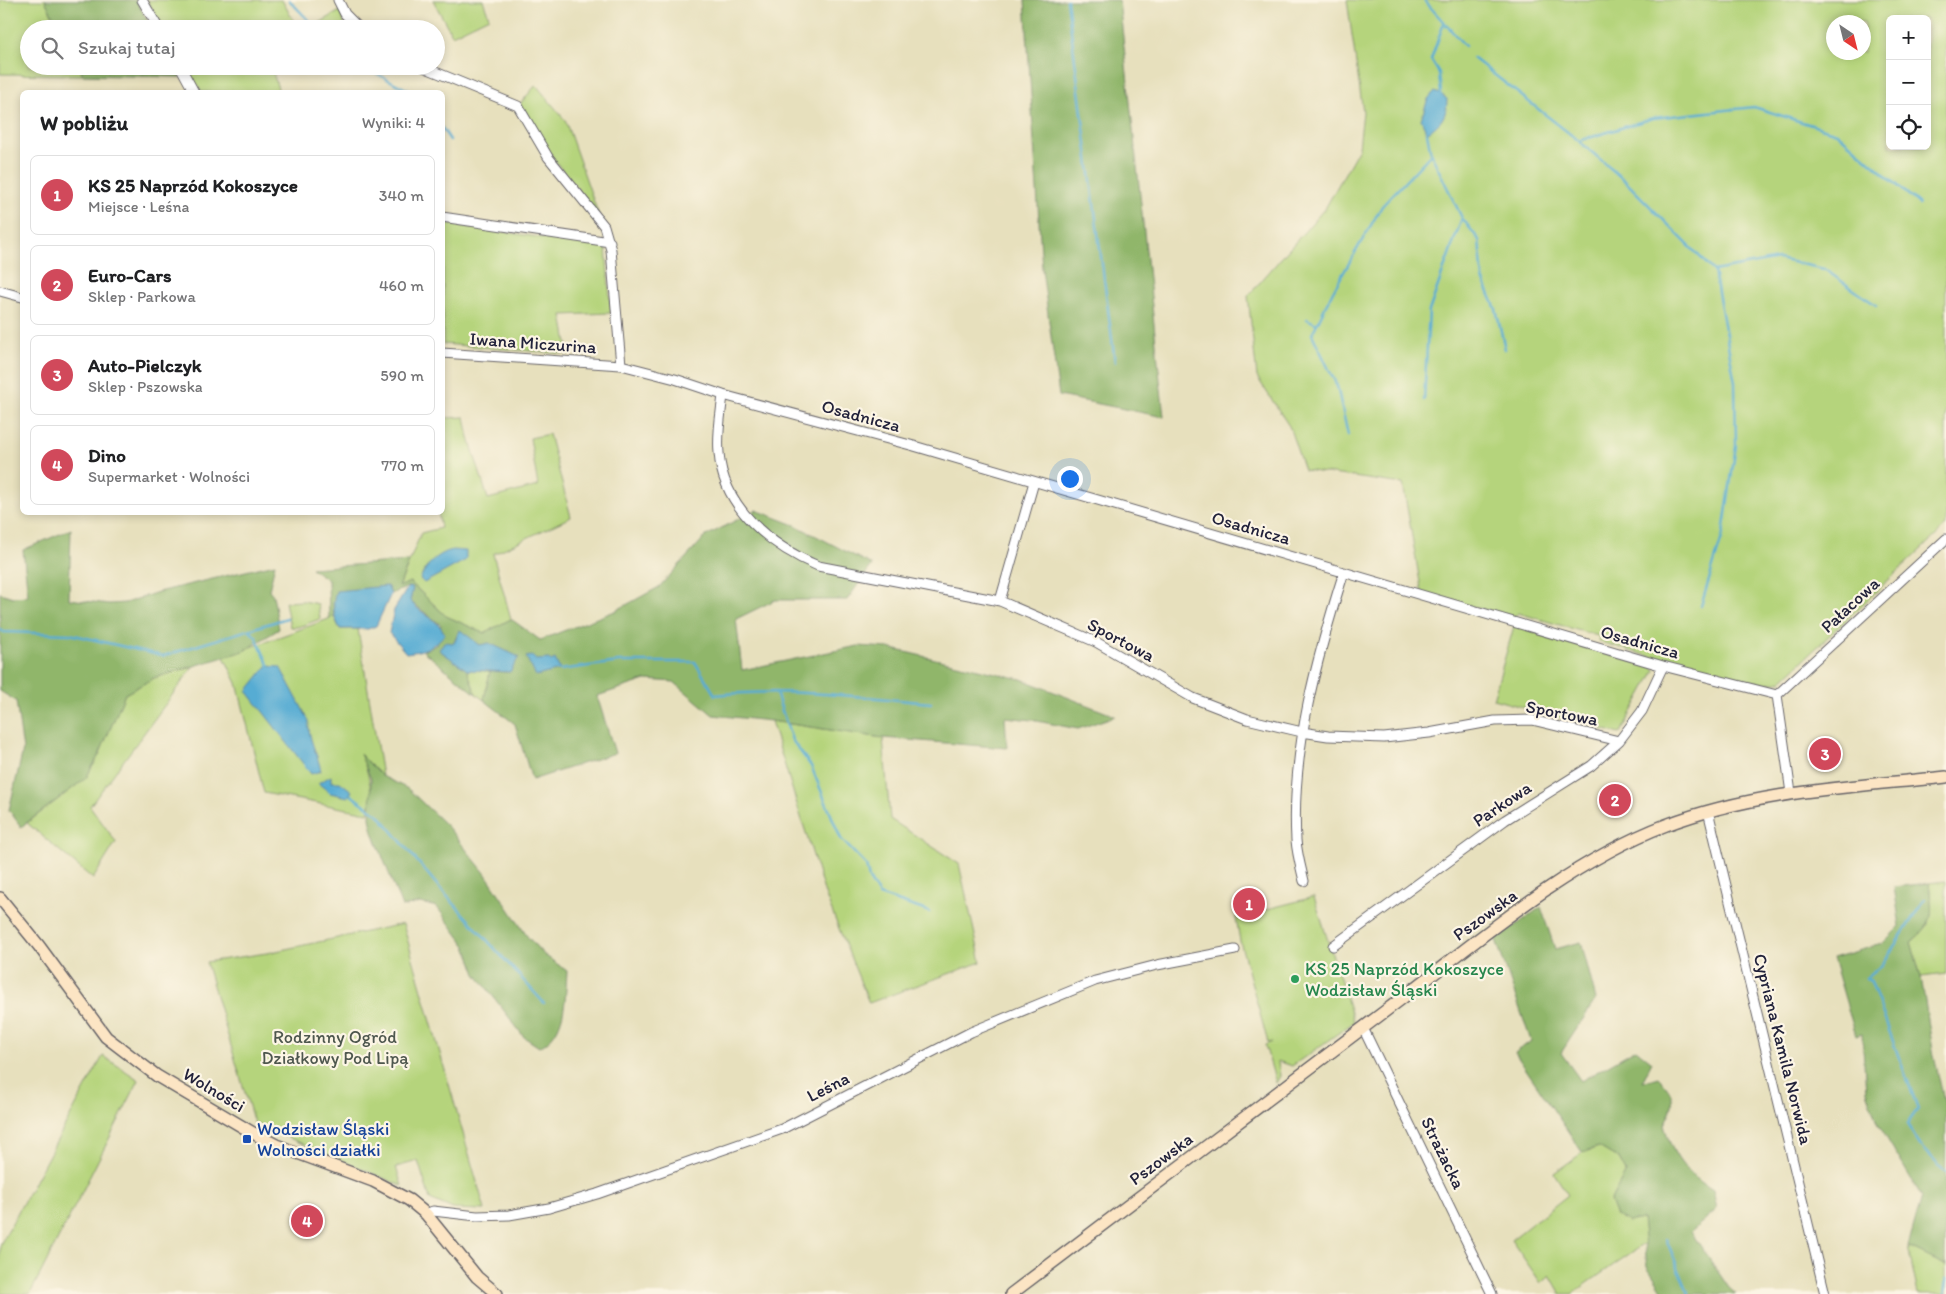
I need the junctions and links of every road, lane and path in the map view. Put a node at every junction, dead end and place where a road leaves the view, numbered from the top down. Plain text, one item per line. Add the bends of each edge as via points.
1 (142, 0) edge
2 (338, 0) edge
3 (154, 20) edge
4 (351, 20) edge
5 (185, 75) edge
6 (443, 75) edge
7 (193, 90) edge
8 (445, 217) edge
9 (610, 242) junction
10 (0, 291) edge
11 (20, 296) edge
12 (445, 353) edge
13 (620, 364) junction
14 (723, 395) junction
15 (1034, 482) junction
16 (1946, 539) edge
17 (1344, 572) junction
18 (1000, 601) junction
19 (1663, 666) junction
20 (1777, 695) junction
21 (1302, 732) junction
22 (1619, 741) junction
23 (1946, 777) edge
24 (1791, 793) junction
25 (1708, 811) junction
26 (1304, 881) dead end
27 (0, 898) edge
28 (1333, 946) dead end
29 (1236, 950) dead end
30 (1363, 1028) junction
31 (426, 1214) junction
32 (497, 1294) edge
33 (1011, 1294) edge
34 (1492, 1294) edge
35 (1825, 1294) edge

1 - 3 street
2 - 4 street
5 - 7 street
6 - 9 street via 518,106 548,157 604,226
8 - 9 street
9 - 13 street
10 - 11 street
12 - 13 street, Iwana Miczurina
13 - 14 street, Osadnicza
14 - 15 street, Osadnicza
14 - 18 street, Sportowa via 719,454 732,496 745,516 762,532 793,555 818,566
15 - 17 street, Osadnicza
15 - 18 street
16 - 20 street, Pałacowa
17 - 19 street, Osadnicza
17 - 21 street
18 - 21 street, Sportowa via 1096,642 1193,698 1247,719
19 - 20 street, Osadnicza
19 - 22 street, Parkowa via 1642,711
20 - 24 street
21 - 22 street, Sportowa via 1384,738 1495,721 1532,720
21 - 26 street via 1296,787 1296,842
22 - 28 street, Parkowa via 1591,766 1505,820
23 - 24 main road, Pszowska
24 - 25 main road, Pszowska via 1763,796
25 - 30 main road, Pszowska via 1665,825 1588,864 1492,930
25 - 35 street, Cypriana Kamila Norwida
27 - 31 main road, Wolności via 106,1037 156,1076 253,1134 394,1191
29 - 31 street, Leśna via 1095,980 971,1032 782,1129 597,1194 509,1215 477,1216 433,1211
30 - 33 main road, Pszowska
30 - 34 street, Strażacka
31 - 32 main road, Wolności via 458,1256

